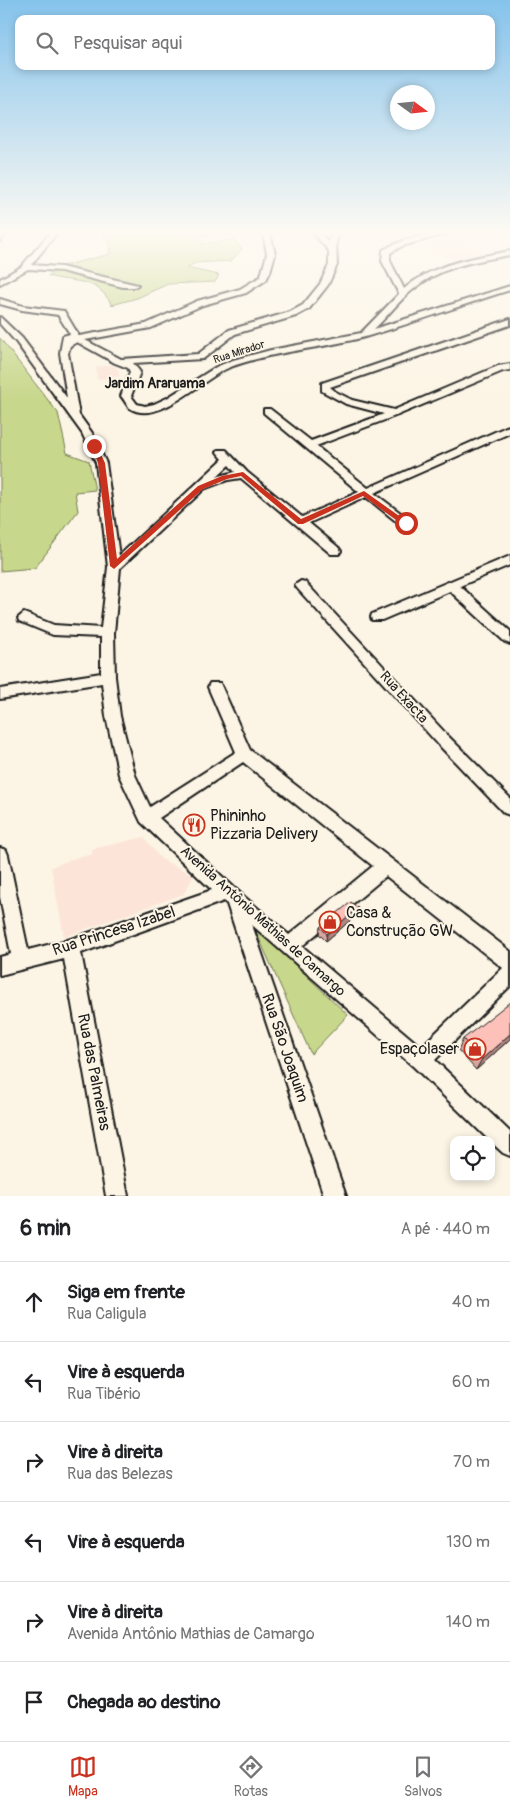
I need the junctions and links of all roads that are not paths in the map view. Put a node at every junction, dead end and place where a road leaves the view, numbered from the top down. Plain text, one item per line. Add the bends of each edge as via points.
1 (246, 289) edge
2 (321, 289) edge
3 (400, 289) edge
4 (409, 289) edge
5 (507, 289) edge
6 (403, 295) junction
7 (0, 301) edge
8 (0, 319) edge
9 (510, 322) edge
10 (68, 327) junction
11 (361, 335) junction
12 (77, 338) junction
13 (65, 345) junction
14 (118, 361) junction
15 (510, 367) edge
16 (266, 412) dead end
17 (395, 413) junction
18 (74, 416) junction
19 (510, 429) edge
20 (311, 444) junction
21 (243, 474) junction
22 (200, 488) junction
23 (364, 493) junction
24 (301, 522) junction
25 (406, 523) dead end
26 (335, 551) dead end
27 (510, 560) edge
28 (114, 566) junction
29 (301, 584) dead end
30 (452, 586) junction
31 (24, 618) dead end
32 (377, 618) dead end
33 (107, 632) junction
34 (510, 639) edge
35 (108, 677) junction
36 (215, 687) dead end
37 (0, 694) edge
38 (244, 754) junction
39 (510, 808) edge
40 (147, 817) junction
41 (0, 855) edge
42 (386, 866) junction
43 (231, 896) junction
44 (290, 945) junction
45 (71, 948) junction
46 (21, 959) junction
47 (510, 962) edge
48 (0, 966) edge
49 (510, 973) edge
50 (421, 1060) junction
51 (510, 1146) edge
52 (118, 1196) edge
53 (335, 1196) edge

1 - 12 street via 200,303 148,326
2 - 14 street via 293,314 232,332 200,357
3 - 6 street
4 - 6 street
5 - 11 street
6 - 11 street
7 - 10 street via 61,314
8 - 18 street, Avenida Antônio Mathias de Camargo
9 - 17 street via 329,382 325,388 337,397
10 - 12 street
10 - 13 street
11 - 14 street, Rua Mirador via 236,362 203,377 169,402 152,408 137,408 129,402 126,396 135,372 132,366
12 - 13 street
12 - 14 street
13 - 18 street
15 - 17 street
16 - 20 street
17 - 20 street
18 - 28 street, Avenida Antônio Mathias de Camargo via 102,463
19 - 23 street
20 - 23 street
21 - 22 street via 225,477
21 - 22 street via 225,456
21 - 24 street
22 - 28 street
23 - 24 street
23 - 25 street
24 - 26 street
27 - 30 street
28 - 33 street, Avenida Antônio Mathias de Camargo
29 - 39 street, Rua Exacta via 443,740
30 - 32 street
30 - 34 street
31 - 33 street via 53,630
33 - 35 street, Avenida Antônio Mathias de Camargo
35 - 37 street
35 - 40 street, Avenida Antônio Mathias de Camargo via 112,716 127,775
36 - 38 street
38 - 40 street
38 - 42 street
40 - 43 street, Avenida Antônio Mathias de Camargo
41 - 46 street
42 - 44 street
42 - 47 street
43 - 44 street, Avenida Antônio Mathias de Camargo
43 - 45 street, Rua Princesa Izabel
43 - 53 street, Rua São Joaquim
44 - 50 street, Avenida Antônio Mathias de Camargo
45 - 46 street, Rua Princesa Izabel
45 - 52 street, Rua das Palmeiras
46 - 48 street, Rua Princesa Izabel
49 - 50 street
50 - 51 street, Avenida Antônio Mathias de Camargo

